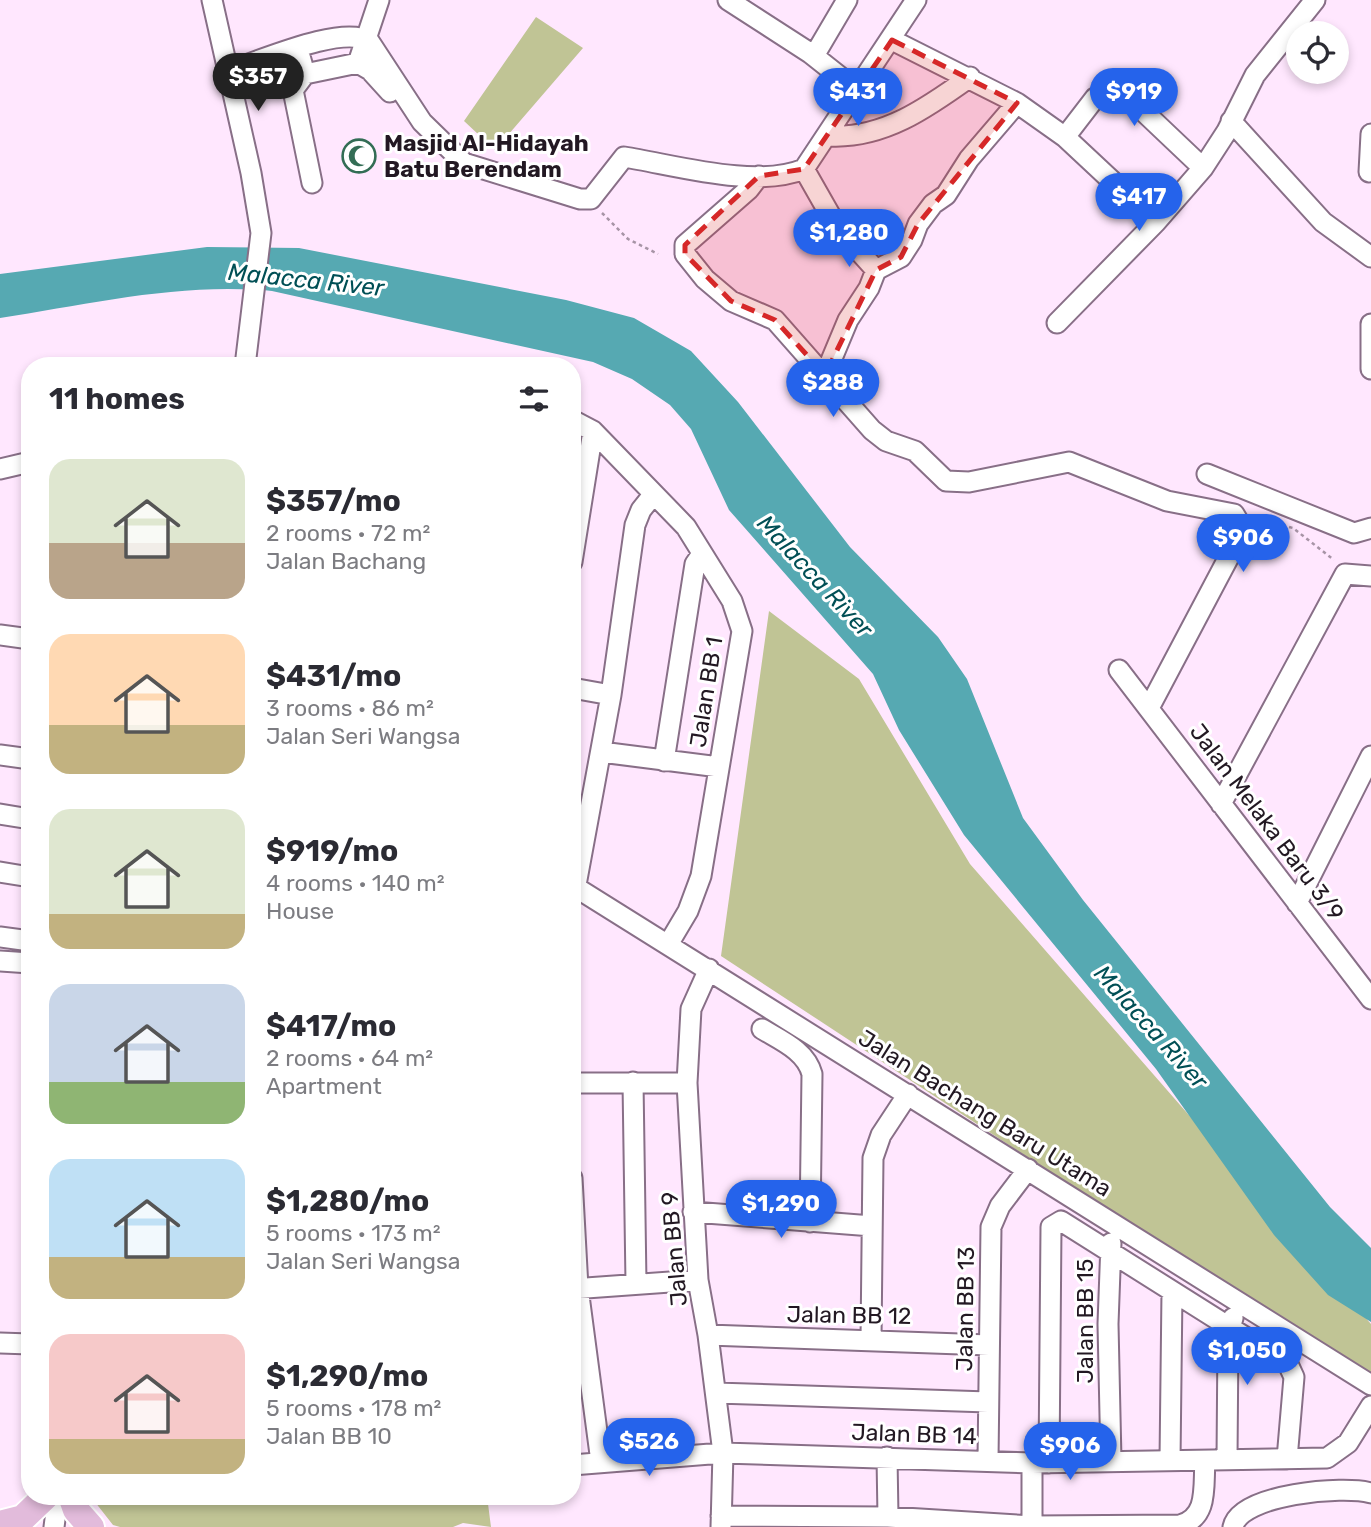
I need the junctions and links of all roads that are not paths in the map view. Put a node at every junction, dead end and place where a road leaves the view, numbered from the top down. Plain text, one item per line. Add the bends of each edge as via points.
1 (212, 0) edge
2 (379, 0) edge
3 (728, 0) edge
4 (847, 0) edge
5 (916, 0) edge
6 (1315, 0) edge
7 (365, 39) junction
8 (892, 40) junction
9 (298, 49) junction
10 (814, 56) junction
11 (358, 63) junction
12 (228, 71) junction
13 (305, 74) junction
14 (970, 77) junction
15 (858, 91) junction
16 (390, 92) dead end
17 (1017, 103) junction
18 (1231, 121) junction
19 (1371, 134) edge
20 (829, 136) junction
21 (1065, 137) junction
22 (1203, 168) junction
23 (804, 169) junction
24 (1369, 172) dead end
25 (759, 176) junction
26 (312, 183) dead end
27 (1156, 222) junction
28 (1364, 252) edge
29 (876, 270) junction
30 (1057, 323) dead end
31 (1371, 324) edge
32 (246, 357) edge
33 (1371, 369) edge
34 (825, 375) junction
35 (581, 425) edge
36 (593, 431) junction
37 (21, 464) edge
38 (0, 469) edge
39 (1206, 474) dead end
40 (653, 495) junction
41 (581, 506) edge
42 (1371, 528) edge
43 (702, 554) junction
44 (1371, 576) edge
45 (0, 635) edge
46 (21, 638) edge
47 (1119, 670) dead end
48 (581, 690) edge
49 (611, 695) junction
50 (1149, 708) junction
51 (601, 752) junction
52 (0, 755) edge
53 (1371, 756) edge
54 (21, 758) edge
55 (664, 761) junction
56 (719, 767) junction
57 (1221, 804) junction
58 (0, 814) edge
59 (21, 818) edge
60 (581, 851) edge
61 (0, 872) edge
62 (21, 876) edge
63 (581, 889) edge
64 (1297, 903) junction
65 (0, 937) edge
66 (21, 940) edge
67 (669, 943) junction
68 (0, 961) edge
69 (21, 962) edge
70 (709, 968) junction
71 (1371, 997) edge
72 (762, 1029) dead end
73 (633, 1082) junction
74 (581, 1083) edge
75 (687, 1083) junction
76 (908, 1094) junction
77 (1028, 1169) junction
78 (693, 1212) junction
79 (810, 1222) junction
80 (1117, 1225) junction
81 (872, 1227) junction
82 (1109, 1250) junction
83 (698, 1280) junction
84 (636, 1283) junction
85 (581, 1288) edge
86 (1172, 1291) junction
87 (1245, 1305) junction
88 (1229, 1328) junction
89 (581, 1329) edge
90 (708, 1335) junction
91 (871, 1339) junction
92 (0, 1343) edge
93 (21, 1344) edge
94 (989, 1345) junction
95 (1371, 1385) edge
96 (716, 1392) junction
97 (988, 1402) junction
98 (1371, 1406) edge
99 (723, 1453) junction
100 (887, 1457) junction
101 (1287, 1459) junction
102 (988, 1460) junction
103 (1170, 1460) junction
104 (1227, 1460) junction
105 (1111, 1461) junction
106 (1205, 1461) junction
107 (601, 1462) junction
108 (1040, 1463) junction
109 (581, 1464) edge
110 (1371, 1493) edge
111 (37, 1505) edge
112 (57, 1505) edge
113 (74, 1505) edge
114 (721, 1521) edge
115 (897, 1521) edge
116 (0, 1524) edge
117 (1032, 1526) edge
118 (54, 1527) edge
119 (91, 1527) edge
120 (1233, 1527) edge

1 - 12 street
2 - 7 street
3 - 10 street
4 - 10 street
5 - 8 street
6 - 18 street via 1255,75
7 - 9 street via 348,35
7 - 11 street
7 - 25 street via 422,122 464,163 580,199 591,199 624,157
8 - 14 street
8 - 15 street
9 - 12 street
9 - 13 street
10 - 15 street
11 - 13 street
11 - 16 street
12 - 32 street via 261,233
13 - 26 street via 293,90
14 - 17 street
14 - 20 street via 891,126 868,134
15 - 20 street
17 - 21 street
17 - 29 street via 969,159 946,195 933,204 901,257
18 - 22 street
18 - 28 street via 1323,222
19 - 24 street
20 - 23 street
21 - 22 street via 1095,98 1108,91 1125,94
21 - 27 street
22 - 27 street
23 - 25 street via 779,177
23 - 29 street via 837,227
25 - 34 street via 685,245 685,254 731,301 775,320
27 - 30 street
29 - 34 street
31 - 33 street
34 - 50 street via 872,430 915,452 946,481 969,482 1069,462 1167,501 1234,514 1241,534
35 - 36 street, Jalan BB 1
36 - 40 street, Jalan BB 1
36 - 41 street
37 - 38 street
39 - 42 street via 1354,533
40 - 43 street, Jalan BB 1 via 686,527
40 - 49 street via 635,525
43 - 55 street via 695,564
43 - 56 street, Jalan BB 1 via 732,601 742,631
44 - 57 street via 1345,574
45 - 46 street
47 - 50 street, Jalan Melaka Baru 3/9
48 - 49 street
49 - 51 street
50 - 57 street, Jalan Melaka Baru 3/9
51 - 55 street
51 - 60 street
52 - 54 street
53 - 64 street
55 - 56 street
56 - 67 street, Jalan BB 1 via 701,876
57 - 64 street, Jalan Melaka Baru 3/9
58 - 59 street
61 - 62 street
63 - 67 street, Jalan Bachang Baru Utama
64 - 71 street, Jalan Melaka Baru 3/9
65 - 66 street
67 - 70 street, Jalan Bachang Baru Utama
68 - 69 street
70 - 75 street, Jalan BB 9 via 691,1009
70 - 76 street, Jalan Bachang Baru Utama
72 - 79 street via 801,1054 812,1074
73 - 74 street
73 - 75 street
73 - 84 street
75 - 78 street, Jalan BB 9
76 - 77 street, Jalan Bachang Baru Utama
76 - 81 street via 876,1146
77 - 80 street, Jalan Bachang Baru Utama
77 - 94 street, Jalan BB 13 via 1000,1206 991,1227
78 - 79 street
78 - 83 street, Jalan BB 9
79 - 81 street
80 - 82 street, Jalan BB 15
80 - 87 street, Jalan Bachang Baru Utama
81 - 91 street
82 - 86 street
82 - 105 street, Jalan BB 15
82 - 108 street via 1060,1221 1051,1227
83 - 84 street
83 - 90 street, Jalan BB 9
84 - 85 street
86 - 88 street
86 - 103 street
87 - 88 street
87 - 95 street, Jalan Bachang Baru Utama
88 - 101 street via 1292,1370
88 - 104 street
89 - 107 street
90 - 91 street, Jalan BB 12
90 - 96 street, Jalan BB 9
91 - 94 street, Jalan BB 12
92 - 93 street
94 - 97 street, Jalan BB 13
96 - 97 street
96 - 99 street, Jalan BB 9
97 - 102 street, Jalan BB 13
98 - 101 street, Jalan BB 14 via 1338,1453 1327,1458
99 - 100 street, Jalan BB 14
99 - 107 street, Jalan BB 14
99 - 114 street, Jalan BB 9
100 - 102 street, Jalan BB 14
100 - 115 street
101 - 104 street, Jalan BB 14
102 - 108 street, Jalan BB 14
103 - 105 street, Jalan BB 14
103 - 106 street, Jalan BB 14
104 - 106 street, Jalan BB 14
105 - 108 street, Jalan BB 14
106 - 117 street via 1201,1509 1191,1522
107 - 109 street, Jalan BB 14
108 - 117 street
110 - 120 street via 1332,1489 1254,1504 1238,1514
111 - 116 main road via 23,1518
112 - 118 street
113 - 119 main road
114 - 115 street
115 - 117 street

